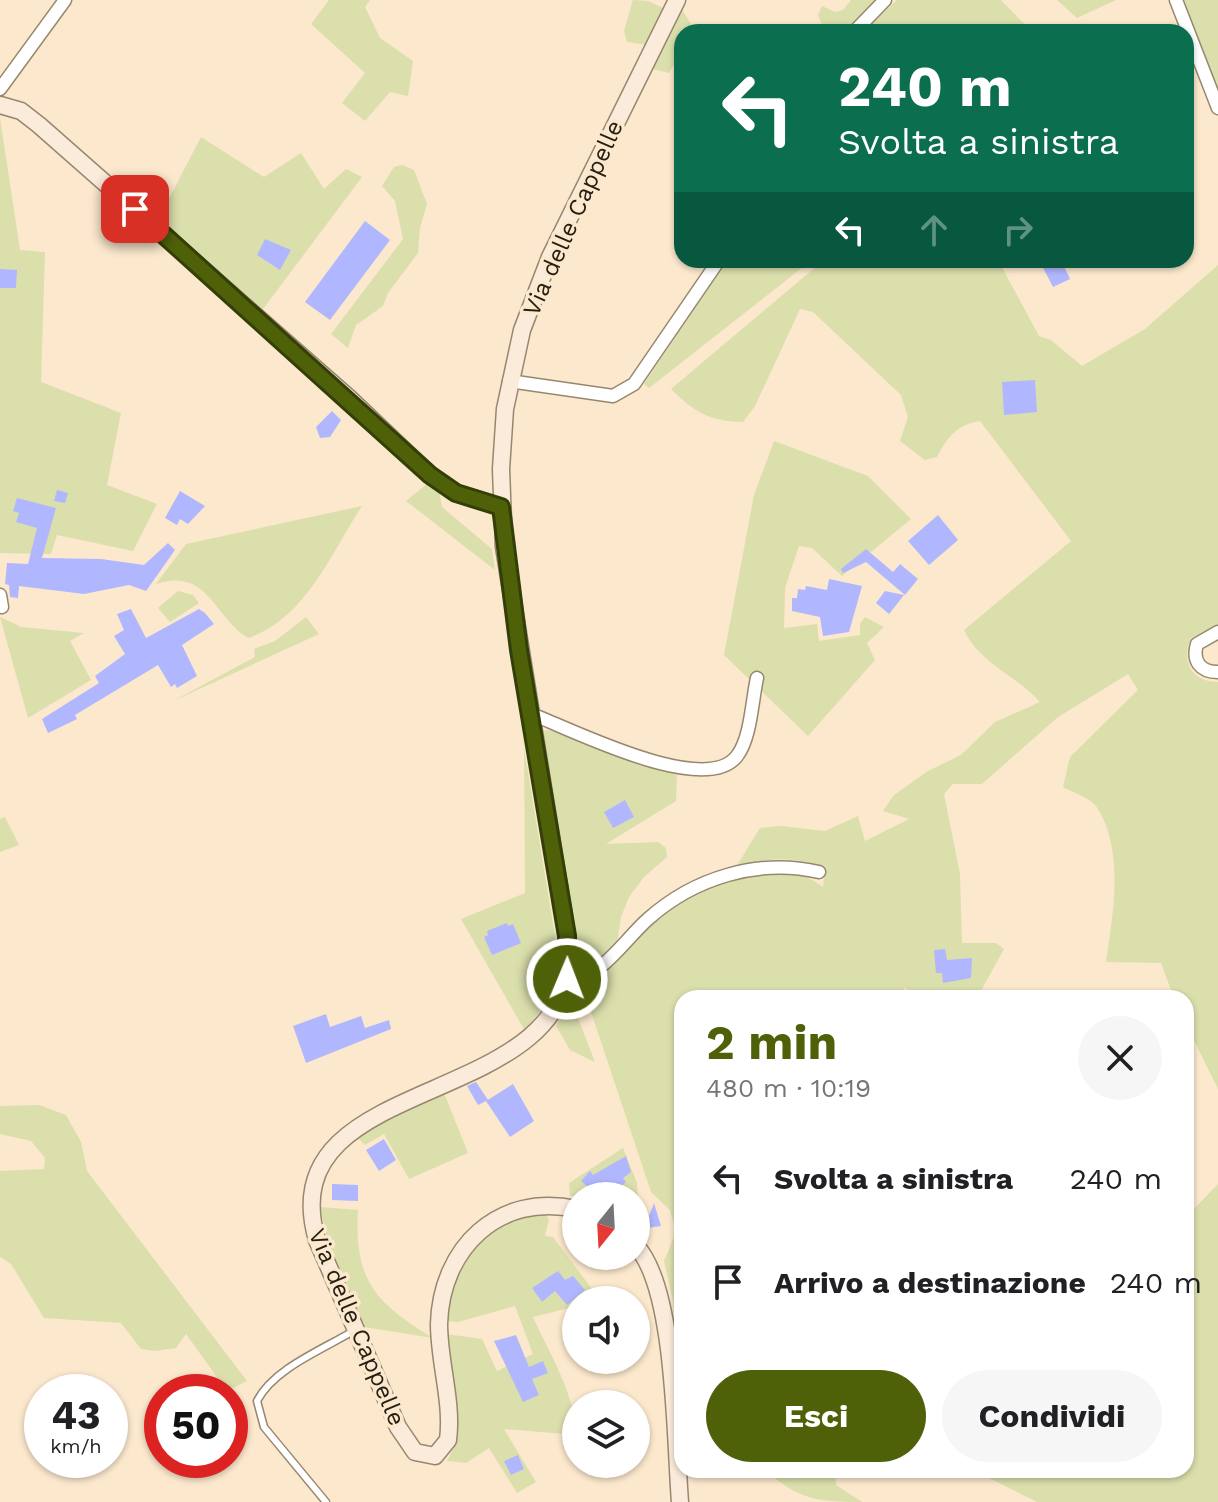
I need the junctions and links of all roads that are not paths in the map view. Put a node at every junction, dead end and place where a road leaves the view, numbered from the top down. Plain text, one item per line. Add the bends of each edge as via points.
1 (65, 0) edge
2 (677, 0) edge
3 (885, 0) edge
4 (1176, 0) edge
5 (862, 24) edge
6 (1185, 24) edge
7 (1194, 46) edge
8 (0, 89) edge
9 (0, 105) edge
10 (1218, 108) edge
11 (714, 268) edge
12 (509, 381) junction
13 (501, 507) junction
14 (1218, 632) edge
15 (1218, 672) edge
16 (757, 678) dead end
17 (529, 713) junction
18 (819, 872) dead end
19 (567, 979) junction
20 (562, 1207) edge
21 (650, 1269) edge
22 (358, 1328) junction
23 (674, 1440) edge
24 (678, 1478) edge
25 (326, 1502) edge
26 (680, 1502) edge

1 - 8 street
2 - 12 main road, Via delle Cappelle via 550,257
3 - 5 street
4 - 6 street
7 - 10 street
9 - 13 main road via 21,111 39,125 442,484
11 - 12 street via 634,384 623,392 613,396
12 - 13 main road, Via delle Cappelle
13 - 17 main road, Via delle Cappelle
14 - 15 street via 1197,644 1194,654 1198,665
16 - 17 street via 741,750 726,767 713,771 668,765
17 - 19 main road, Via delle Cappelle via 567,936
18 - 19 street via 777,865 695,888 647,919 588,976
19 - 22 main road, Via delle Cappelle via 548,1020 522,1045 365,1123 321,1165 312,1190 312,1220
20 - 22 main road, Via delle Cappelle via 511,1210 483,1227 462,1253 440,1311 449,1432 445,1447 435,1456 415,1452 404,1438
21 - 23 main road via 660,1297
22 - 25 lane via 277,1378 257,1401 264,1427
24 - 26 main road

